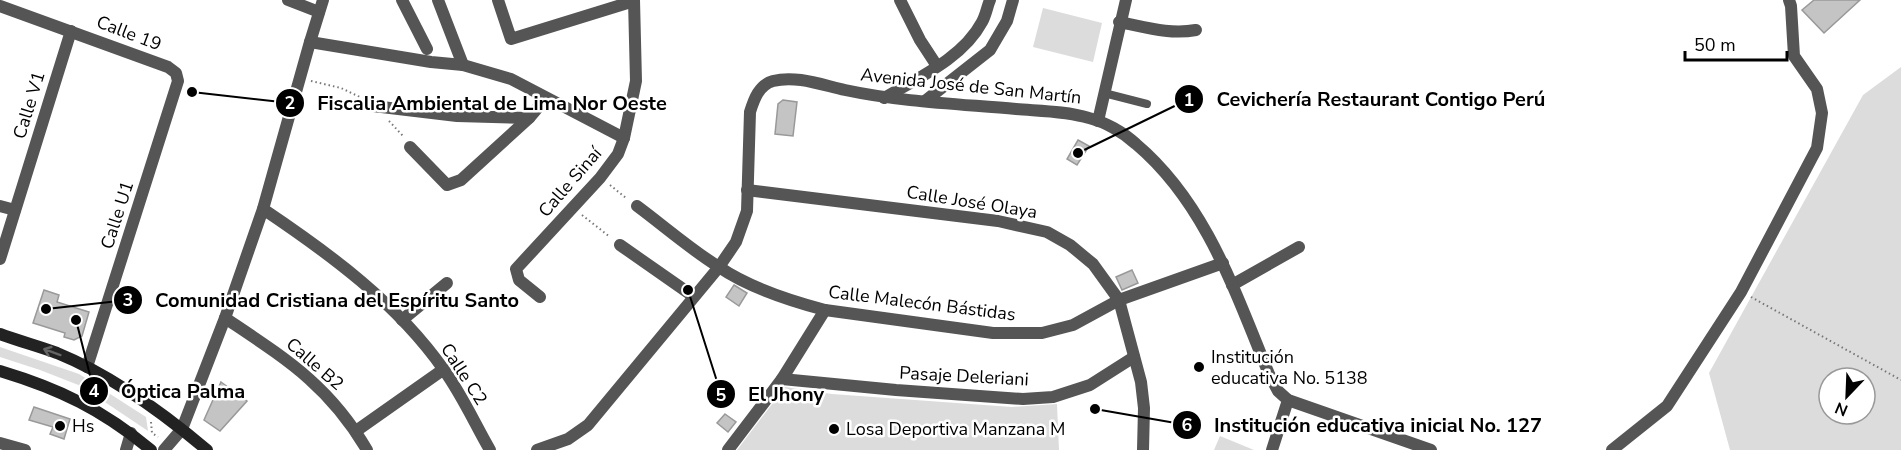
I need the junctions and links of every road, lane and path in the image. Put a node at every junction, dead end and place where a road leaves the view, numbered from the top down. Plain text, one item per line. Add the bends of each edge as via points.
1 (288, 0) edge
2 (402, 0) edge
3 (438, 0) edge
4 (498, 0) edge
5 (900, 0) edge
6 (990, 0) edge
7 (1013, 0) edge
8 (1126, 0) edge
9 (1789, 0) edge
10 (634, 1) edge
11 (0, 6) edge
12 (321, 6) edge
13 (1119, 22) junction
14 (1196, 30) dead end
15 (71, 31) junction
16 (310, 42) junction
17 (427, 49) dead end
18 (463, 65) junction
19 (937, 66) junction
20 (176, 73) joint
21 (300, 78) junction
22 (1104, 93) junction
23 (546, 98) junction
24 (884, 98) junction
25 (925, 101) junction
26 (1147, 104) dead end
27 (374, 106) junction
28 (529, 118) junction
29 (1098, 121) junction
30 (624, 138) junction
31 (408, 143) joint
32 (600, 178) junction
33 (747, 190) junction
34 (0, 206) edge
35 (637, 206) joint
36 (573, 208) junction
37 (263, 209) junction
38 (15, 210) junction
39 (620, 245) joint
40 (1299, 247) dead end
41 (0, 259) edge
42 (1223, 263) junction
43 (719, 267) junction
44 (447, 283) dead end
45 (1232, 285) junction
46 (1741, 292) junction
47 (693, 296) junction
48 (540, 297) dead end
49 (1119, 300) junction
50 (825, 310) junction
51 (225, 318) junction
52 (402, 320) junction
53 (0, 334) edge
54 (1134, 357) junction
55 (87, 367) junction
56 (444, 369) junction
57 (0, 371) edge
58 (782, 379) junction
59 (1901, 380) edge
60 (1288, 400) junction
61 (151, 416) dead end
62 (182, 429) junction
63 (356, 431) junction
64 (131, 433) junction
65 (0, 443) edge
66 (1397, 445) edge
67 (166, 448) edge
68 (26, 450) edge
69 (126, 450) edge
70 (151, 450) edge
71 (207, 450) edge
72 (367, 450) edge
73 (490, 450) edge
74 (537, 450) edge
75 (728, 450) edge
76 (1143, 450) edge
77 (1272, 450) edge
78 (1431, 450) edge
79 (1612, 450) edge

1 - 12 street
2 - 17 street
3 - 18 street
4 - 10 street via 511,39
5 - 19 street
6 - 19 street via 975,33
7 - 25 street via 1007,21 990,50
8 - 13 street
9 - 46 street via 1794,56 1817,89 1822,113 1819,137 1817,148
10 - 30 street, Calle Sinaí via 637,69
11 - 15 street, Calle 19
12 - 16 street
13 - 14 street via 1157,30
13 - 22 street
15 - 20 street, Calle 19
15 - 38 street, Calle V1
16 - 18 street
16 - 21 street
18 - 23 street via 518,82
19 - 24 street
20 - 55 street, Calle U1 via 178,81
21 - 27 path via 341,88
21 - 37 street
22 - 26 lane
22 - 29 street
23 - 28 street
23 - 30 street
24 - 25 street, Avenida José de San Martín
24 - 33 street, Avenida José de San Martín via 794,79 763,86 750,112
25 - 29 street, Avenida José de San Martín via 1065,113
27 - 28 street via 457,116
27 - 31 path
28 - 31 street via 461,180 447,185
29 - 42 street, Avenida José de San Martín via 1135,143 1162,168 1197,214
30 - 32 street, Calle Sinaí via 618,154
32 - 35 path
32 - 36 street, Calle Sinaí
33 - 43 street, Avenida José de San Martín via 747,212 741,233
33 - 49 street, Calle José Olaya via 999,221 1047,232 1093,264
34 - 38 street
35 - 43 street, Calle Malecón Bástidas
36 - 39 path
36 - 48 street, Calle Sinaí via 516,269 519,280
37 - 51 street
37 - 52 street, Calle C2 via 343,265
38 - 41 street, Calle V1
39 - 47 street
40 - 45 street
42 - 45 street, Avenida José de San Martín
42 - 49 street, Calle Malecón Bástidas
43 - 47 street, Avenida José de San Martín
43 - 50 street, Calle Malecón Bástidas via 802,304
44 - 52 street
45 - 60 street, Avenida José de San Martín via 1269,374
46 - 59 path
46 - 79 street via 1667,406
47 - 74 street, Avenida José de San Martín via 588,425 568,439
49 - 50 street, Calle Malecón Bástidas via 1066,327 1020,334
49 - 54 street, Calle José Olaya
50 - 58 street
51 - 62 street
51 - 63 street, Calle B2 via 306,375
52 - 56 street, Calle C2
55 -> 53 main road
54 - 58 street, Pasaje Deleriani via 1090,385 1053,397 1023,399
54 - 76 street, Calle José Olaya via 1144,408
55 - 62 main road
56 - 63 street
56 - 73 street, Calle C2
57 - 64 main road via 77,400
58 - 75 street
60 - 66 street
60 - 77 street
61 - 67 path via 152,433
62 - 67 street
62 - 71 main road
63 - 72 street, Calle B2
64 - 69 street
64 - 70 main road
65 - 68 street
66 - 78 street

